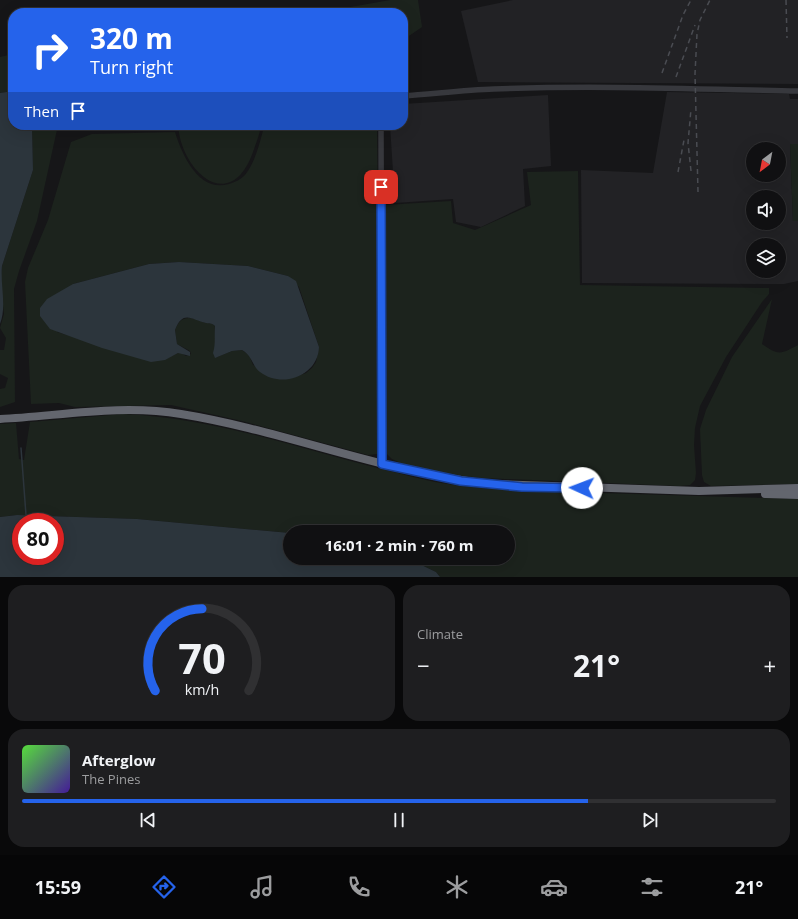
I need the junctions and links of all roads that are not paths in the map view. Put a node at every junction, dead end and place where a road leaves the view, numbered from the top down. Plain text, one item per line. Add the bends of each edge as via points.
1 (798, 91) edge
2 (408, 96) edge
3 (381, 130) edge
4 (0, 419) edge
5 (382, 464) junction
6 (798, 488) edge
7 (726, 491) junction
8 (798, 496) edge

1 - 2 street via 664,88 500,89
3 - 5 street
4 - 5 highway via 110,411 168,412 218,421
5 - 7 highway via 461,481 500,485
6 - 7 highway
7 - 8 highway

